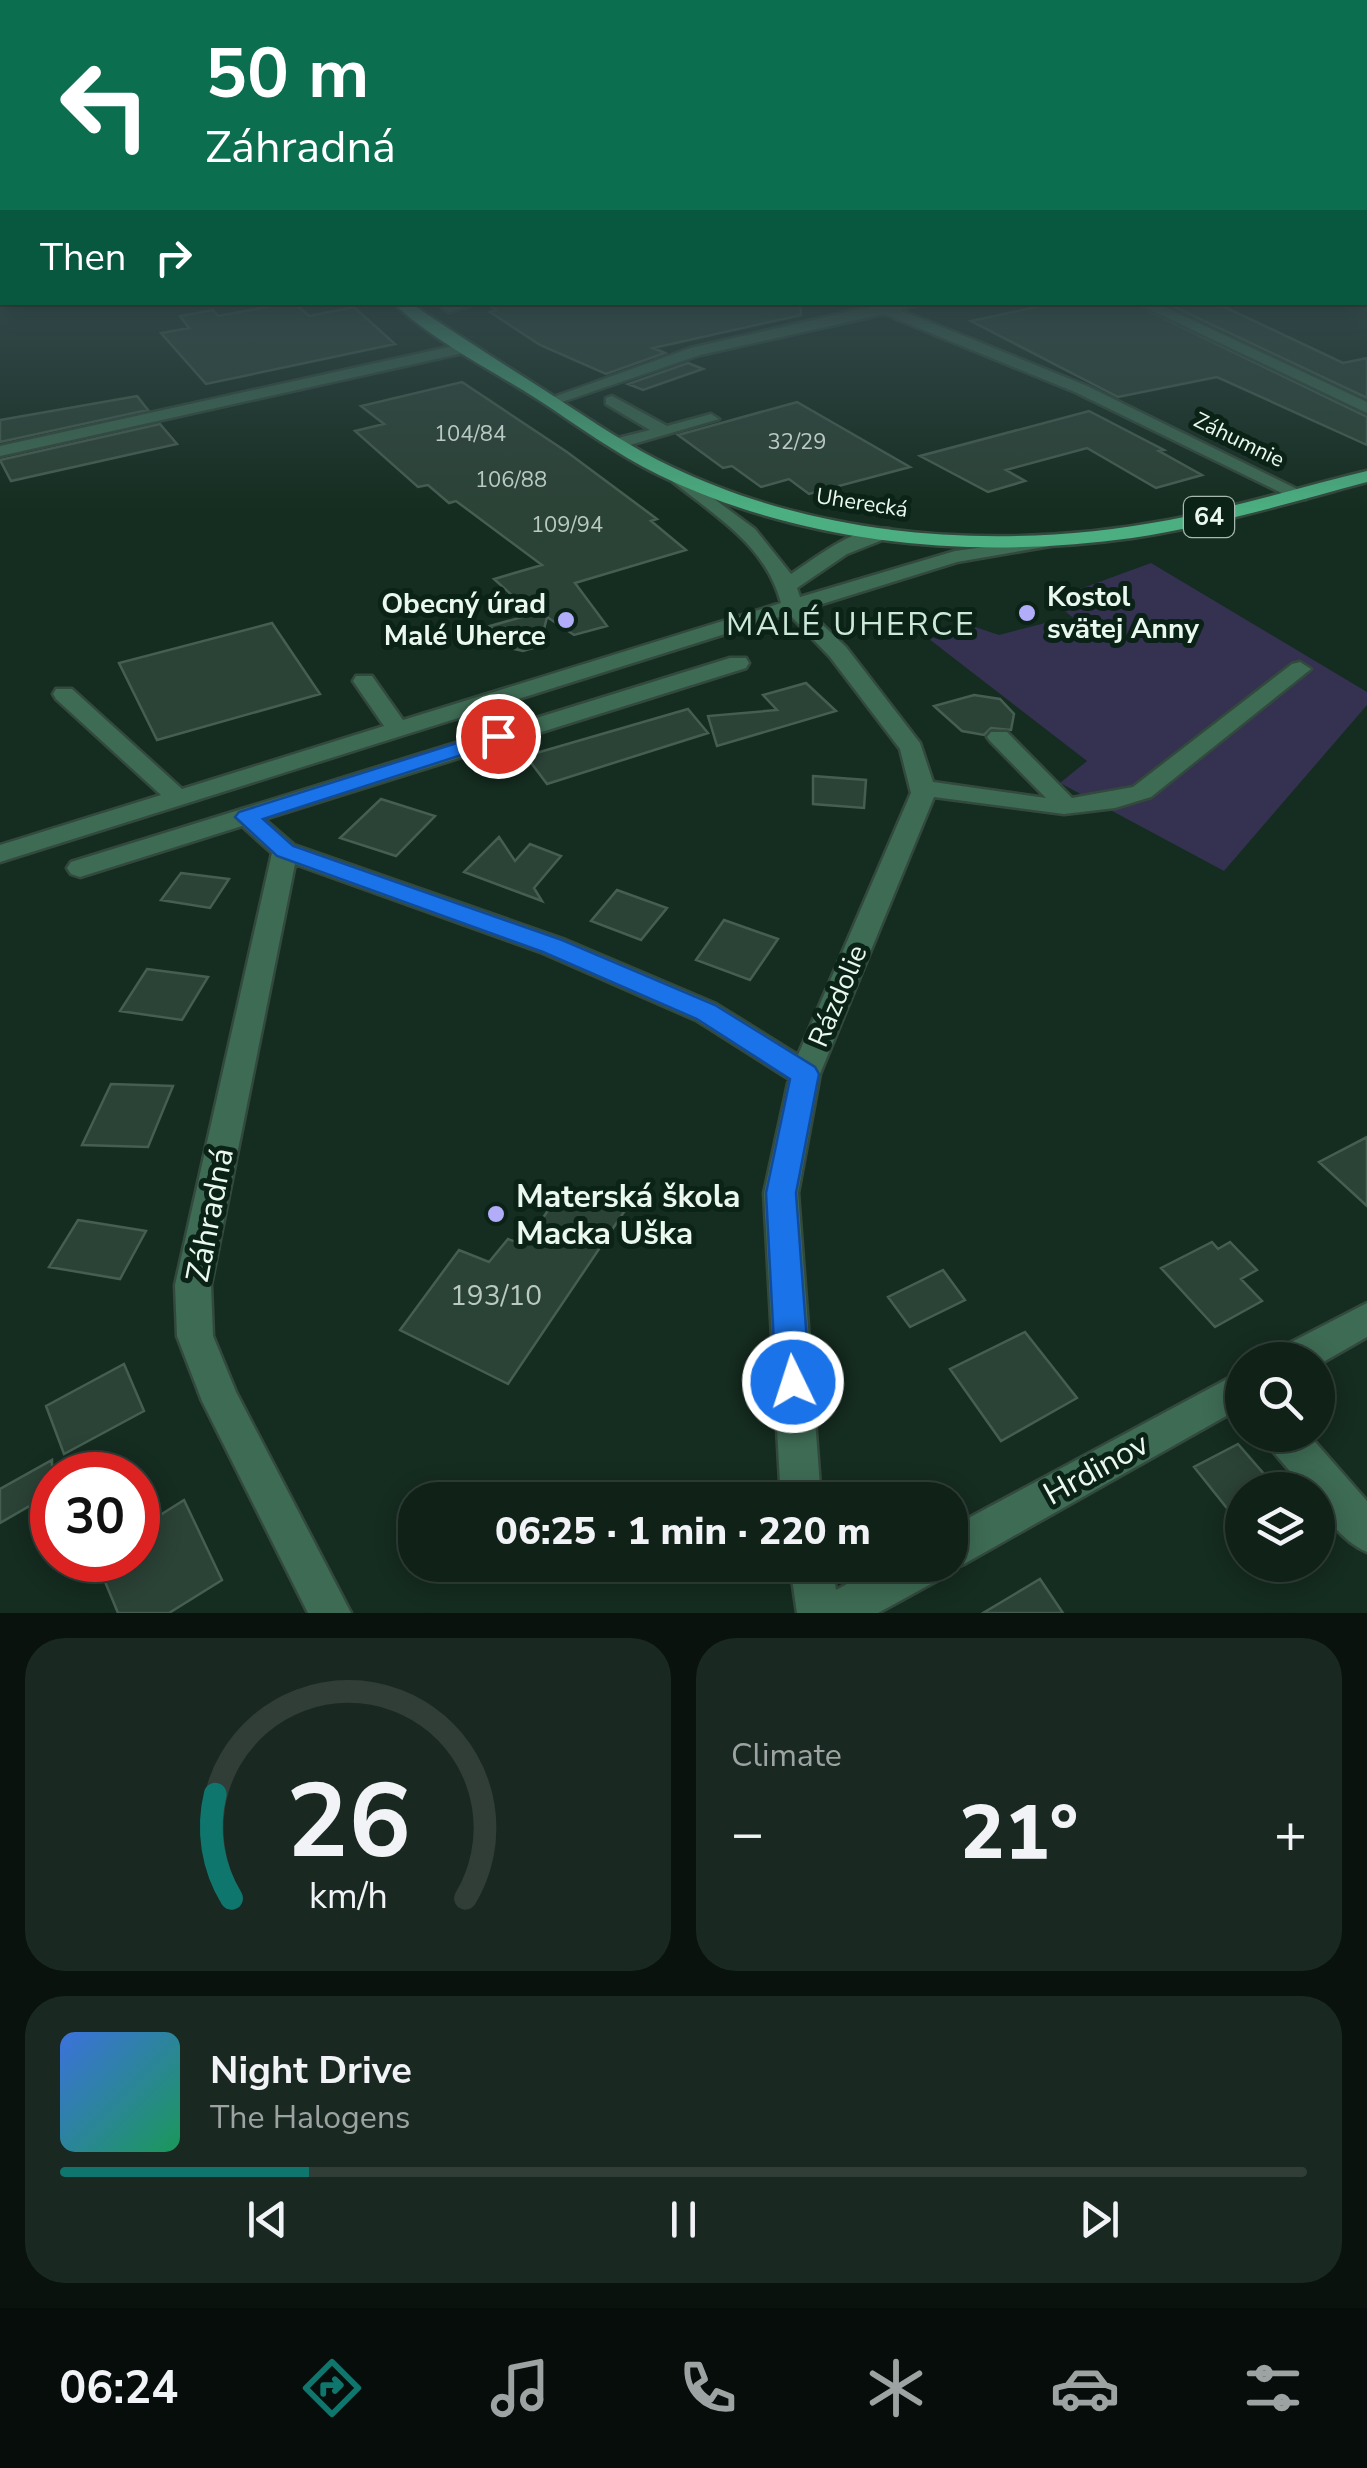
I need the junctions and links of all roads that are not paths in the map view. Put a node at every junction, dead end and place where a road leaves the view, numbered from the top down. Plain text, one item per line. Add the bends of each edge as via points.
1 (416, 359) edge
2 (485, 359) edge
3 (676, 359) edge
4 (1008, 359) edge
5 (1263, 359) edge
6 (550, 401) junction
7 (612, 401) dead end
8 (1367, 408) edge
9 (711, 419) dead end
10 (664, 431) junction
11 (616, 444) junction
12 (0, 451) edge
13 (1367, 476) edge
14 (679, 478) junction
15 (1300, 495) junction
16 (883, 533) junction
17 (913, 536) junction
18 (1048, 541) junction
19 (896, 574) junction
20 (790, 595) junction
21 (738, 663) dead end
22 (1300, 669) dead end
23 (364, 682) dead end
24 (64, 694) dead end
25 (398, 730) junction
26 (1000, 737) dead end
27 (922, 788) junction
28 (178, 798) junction
29 (1064, 806) junction
30 (247, 817) junction
31 (285, 851) junction
32 (0, 854) edge
33 (80, 868) dead end
34 (805, 1074) junction
35 (1367, 1319) edge
36 (1325, 1342) edge
37 (1225, 1397) edge
38 (1299, 1452) edge
39 (800, 1482) edge
40 (1367, 1532) edge
41 (968, 1540) edge
42 (813, 1582) edge
43 (892, 1582) edge
44 (330, 1613) edge
45 (818, 1613) edge
46 (836, 1613) edge

1 - 12 street
2 - 6 main road, Uherecká / 64
3 - 6 street
4 - 15 street, Záhumnie
5 - 8 street
6 - 11 main road, Uherecká / 64
7 - 10 street
9 - 10 street
10 - 11 street
11 - 14 main road, Uherecká / 64
13 - 15 main road, Uherecká / 64
14 - 16 main road, Uherecká / 64 via 781,513
14 - 20 street via 776,560
15 - 18 main road, Uherecká / 64 via 1146,529
16 - 17 main road, Uherecká / 64
16 - 20 street via 840,550
17 - 18 main road, Uherecká / 64
17 - 19 street
18 - 19 street
19 - 20 street
20 - 25 street
20 - 27 street via 912,748
21 - 30 street
22 - 29 street via 1142,792 1116,802
23 - 25 street
24 - 28 street
25 - 28 street
26 - 29 street
27 - 29 street
27 - 34 street, Rázdolie
28 - 32 street
30 - 31 street
30 - 33 street
31 - 34 street via 552,946 706,1012
31 - 44 street, Záhradná via 194,1284 195,1336 221,1401
34 - 39 street, Rázdolie via 781,1193
35 - 36 street
37 - 41 street, Hrdinov
38 - 40 street
42 - 45 street
43 - 46 street

